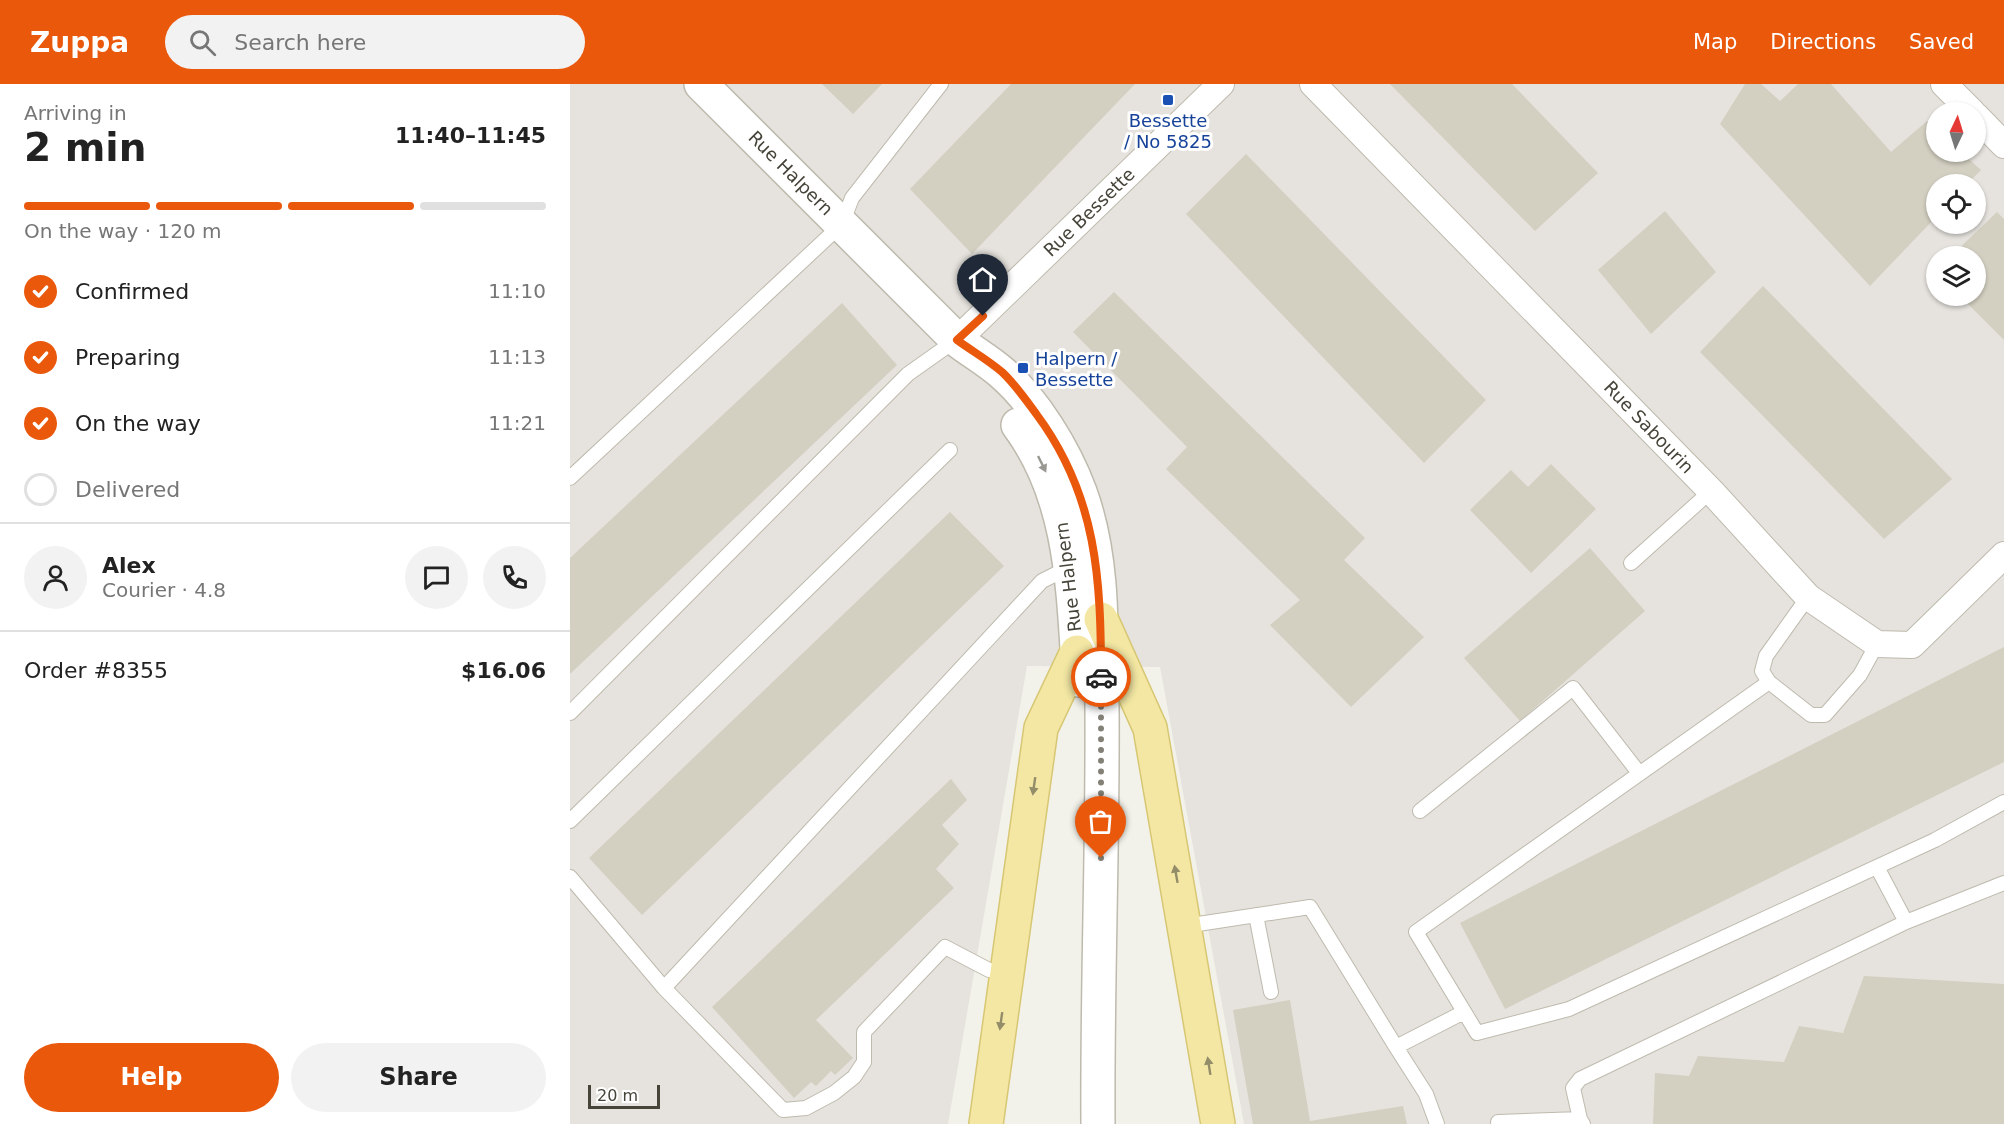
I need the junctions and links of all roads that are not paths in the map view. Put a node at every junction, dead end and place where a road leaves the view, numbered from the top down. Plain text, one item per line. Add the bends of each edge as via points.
1 (941, 84) edge
2 (1221, 84) edge
3 (1313, 84) edge
4 (1944, 84) edge
5 (706, 85) edge
6 (1962, 102) edge
7 (1986, 126) edge
8 (2004, 145) edge
9 (843, 224) junction
10 (957, 340) junction
11 (950, 450) dead end
12 (570, 478) edge
13 (1711, 490) junction
14 (2002, 559) edge
15 (1631, 564) dead end
16 (1070, 567) junction
17 (1808, 597) junction
18 (1101, 619) junction
19 (1877, 644) junction
20 (1077, 652) junction
21 (1769, 681) junction
22 (570, 713) edge
23 (1639, 773) junction
24 (2004, 802) edge
25 (1420, 811) dead end
26 (570, 821) edge
27 (1876, 867) junction
28 (570, 877) edge
29 (2004, 883) edge
30 (1256, 915) junction
31 (1906, 922) junction
32 (1185, 926) junction
33 (1008, 972) junction
34 (1097, 987) junction
35 (664, 988) junction
36 (1272, 992) dead end
37 (1464, 1012) junction
38 (1396, 1047) junction
39 (1581, 1121) edge
40 (1498, 1122) dead end
41 (986, 1124) edge
42 (1098, 1124) edge
43 (1218, 1124) edge
44 (1437, 1124) edge

1 - 9 lane via 852,198
2 - 10 street, Rue Bessette
3 - 13 street, Rue Sabourin
4 - 6 street
5 - 9 street, Rue Halpern
7 - 8 street
9 - 10 street, Rue Halpern
9 - 12 lane
10 -> 16 street, Rue Halpern via 1044,468 1063,519
10 - 18 street, Rue Halpern via 1002,372 1046,427 1067,461 1081,493 1094,542
10 - 22 lane via 908,374
11 - 26 lane
13 - 15 lane
13 - 17 street, Rue Sabourin
14 - 19 street via 1912,645
16 - 20 street, Rue Halpern
16 - 35 lane via 1042,581
17 - 19 street, Rue Sabourin
17 - 21 lane via 1766,656 1762,671
32 -> 18 main road via 1150,728
18 - 34 street, Rue Halpern via 1103,793
19 - 21 lane via 1860,675 1825,715 1811,715
20 -> 33 main road via 1041,729
20 - 34 street, Rue Halpern
21 - 23 lane
23 - 25 lane via 1573,688
23 - 37 lane via 1416,932
24 - 27 lane
27 - 31 lane
27 - 37 lane via 1569,1009 1477,1033
28 - 35 lane
29 - 31 lane
30 - 32 lane
30 - 36 lane
30 - 38 lane via 1310,907
31 - 39 lane via 1580,1080 1573,1088
43 -> 32 main road
33 - 35 lane via 989,970 945,947 864,1032 864,1062 854,1077 806,1108 783,1110
33 -> 41 main road
34 - 42 street, Rue Halpern
37 - 38 lane
38 - 44 lane via 1426,1094
39 - 40 lane

